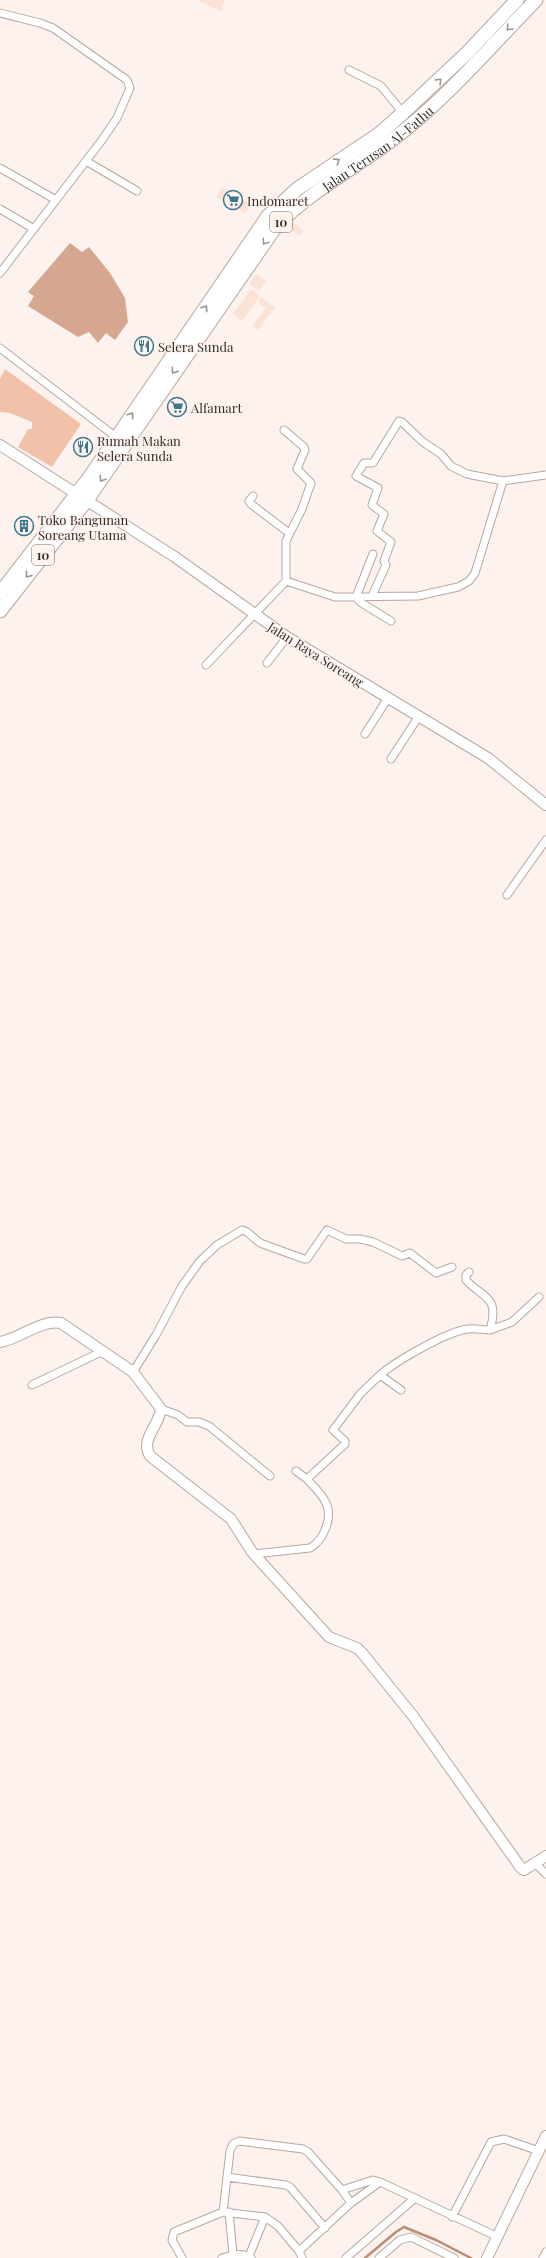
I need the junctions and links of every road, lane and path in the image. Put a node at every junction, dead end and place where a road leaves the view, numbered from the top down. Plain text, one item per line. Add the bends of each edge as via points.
1 (517, 0) edge
2 (536, 0) edge
3 (0, 13) edge
4 (349, 70) dead end
5 (403, 113) junction
6 (86, 161) junction
7 (0, 168) edge
8 (136, 191) dead end
9 (56, 200) junction
10 (0, 209) edge
11 (34, 229) junction
12 (0, 273) edge
13 (0, 348) edge
14 (284, 430) dead end
15 (116, 437) junction
16 (0, 445) edge
17 (546, 475) edge
18 (503, 481) junction
19 (253, 496) dead end
20 (82, 497) junction
21 (289, 532) junction
22 (373, 554) dead end
23 (286, 581) junction
24 (0, 593) edge
25 (372, 596) junction
26 (356, 597) junction
27 (0, 611) edge
28 (254, 614) junction
29 (391, 621) dead end
30 (286, 637) junction
31 (267, 663) dead end
32 (206, 665) dead end
33 (388, 698) junction
34 (419, 716) junction
35 (365, 734) dead end
36 (391, 759) dead end
37 (546, 805) edge
38 (546, 840) edge
39 (507, 896) dead end
40 (452, 1267) dead end
41 (469, 1272) dead end
42 (539, 1297) dead end
43 (490, 1330) junction
44 (0, 1342) edge
45 (104, 1351) junction
46 (133, 1372) junction
47 (380, 1375) junction
48 (32, 1385) dead end
49 (402, 1390) dead end
50 (161, 1410) junction
51 (296, 1471) dead end
52 (270, 1476) dead end
53 (307, 1479) junction
54 (254, 1554) junction
55 (546, 1856) edge
56 (535, 1863) junction
57 (546, 1874) edge
58 (546, 2136) edge
59 (539, 2151) junction
60 (227, 2177) junction
61 (380, 2182) junction
62 (342, 2190) junction
63 (415, 2198) junction
64 (351, 2203) junction
65 (226, 2212) junction
66 (265, 2217) junction
67 (452, 2217) junction
68 (325, 2228) junction
69 (496, 2236) junction
70 (299, 2251) junction
71 (233, 2254) junction
72 (439, 2255) edge
73 (489, 2255) edge
74 (250, 2257) edge
75 (182, 2258) edge
76 (222, 2258) edge
77 (302, 2258) edge
78 (346, 2258) edge
79 (379, 2258) edge
80 (454, 2258) edge

5 -> 1 highway, Jalan Terusan Al-Fathu / 10 via 467,53
2 -> 20 highway, Jalan Terusan Al-Fathu / 10 via 433,105 370,156 304,200 277,225
3 - 6 street via 53,28 129,84 130,88 117,118
4 - 5 street via 381,86
15 -> 5 highway, Jalan Terusan Al-Fathu / 10 via 268,216 297,189 379,134
6 - 8 street
6 - 9 street
7 - 9 street
9 - 11 street
10 - 11 street
11 - 12 street
13 - 15 street
14 - 21 street via 304,447 298,469 311,482 302,509
15 - 20 highway, Jalan Terusan Al-Fathu / 10
16 - 20 street, Jalan Raya Soreang
17 - 18 street
18 - 25 street via 475,573 469,581 458,587 418,596
18 - 25 street via 479,478 451,466 441,454 399,421 373,462 364,463 356,476 378,488 372,505 384,514 377,531 391,542 384,561 386,566
19 - 21 street via 249,501 251,504
20 - 24 highway, Jalan Terusan Al-Fathu / 10
20 -> 27 highway, Jalan Terusan Al-Fathu / 10
20 - 28 street, Jalan Raya Soreang via 175,557
21 - 23 street via 284,558
22 - 26 street
23 - 26 street via 334,597
23 - 28 street
25 - 26 street
26 - 29 street
28 - 30 street, Jalan Raya Soreang
28 - 32 street
30 - 31 street
30 - 33 street, Jalan Raya Soreang
33 - 34 street, Jalan Raya Soreang
33 - 35 street
34 - 36 street
34 - 37 street, Jalan Raya Soreang via 501,767
38 - 39 street
40 - 46 street via 436,1273 410,1253 402,1256 373,1242 346,1239 327,1230 314,1251 304,1259 260,1243 242,1230 217,1245 200,1261 182,1286
41 - 43 street via 465,1277 467,1281 486,1295 492,1305
42 - 43 street via 512,1322
43 - 47 street via 468,1329 447,1336 400,1358
44 - 45 street via 54,1322 64,1325
45 - 46 street
45 - 48 street
46 - 50 street
47 - 49 street
47 - 53 street via 361,1393 332,1430 345,1441 345,1444
50 - 52 street via 178,1414 187,1422 206,1425
50 - 54 street via 160,1418 147,1441 150,1456 231,1519
51 - 53 street
53 - 54 street via 326,1501 328,1523 320,1540 310,1548
54 - 56 street via 329,1637 358,1648 413,1716 521,1868 528,1869
55 - 56 street
56 - 57 street
58 - 59 street
59 - 67 street via 504,2138 491,2142
59 - 69 street
60 - 62 street via 233,2144 239,2141 253,2142 308,2152
60 - 65 street
60 - 68 street via 290,2187
61 - 62 street via 373,2180
61 - 63 street
61 - 64 street
62 - 64 street
63 - 67 street
63 - 78 street
64 - 68 street
65 - 66 street
65 - 71 street
65 - 75 street via 174,2232 172,2240
66 - 70 street via 278,2226
66 - 74 street
67 - 69 street
68 - 70 street
69 - 73 street
70 - 77 street
71 - 74 street
71 - 76 street
72 - 79 street via 414,2238 407,2237
72 - 80 street

